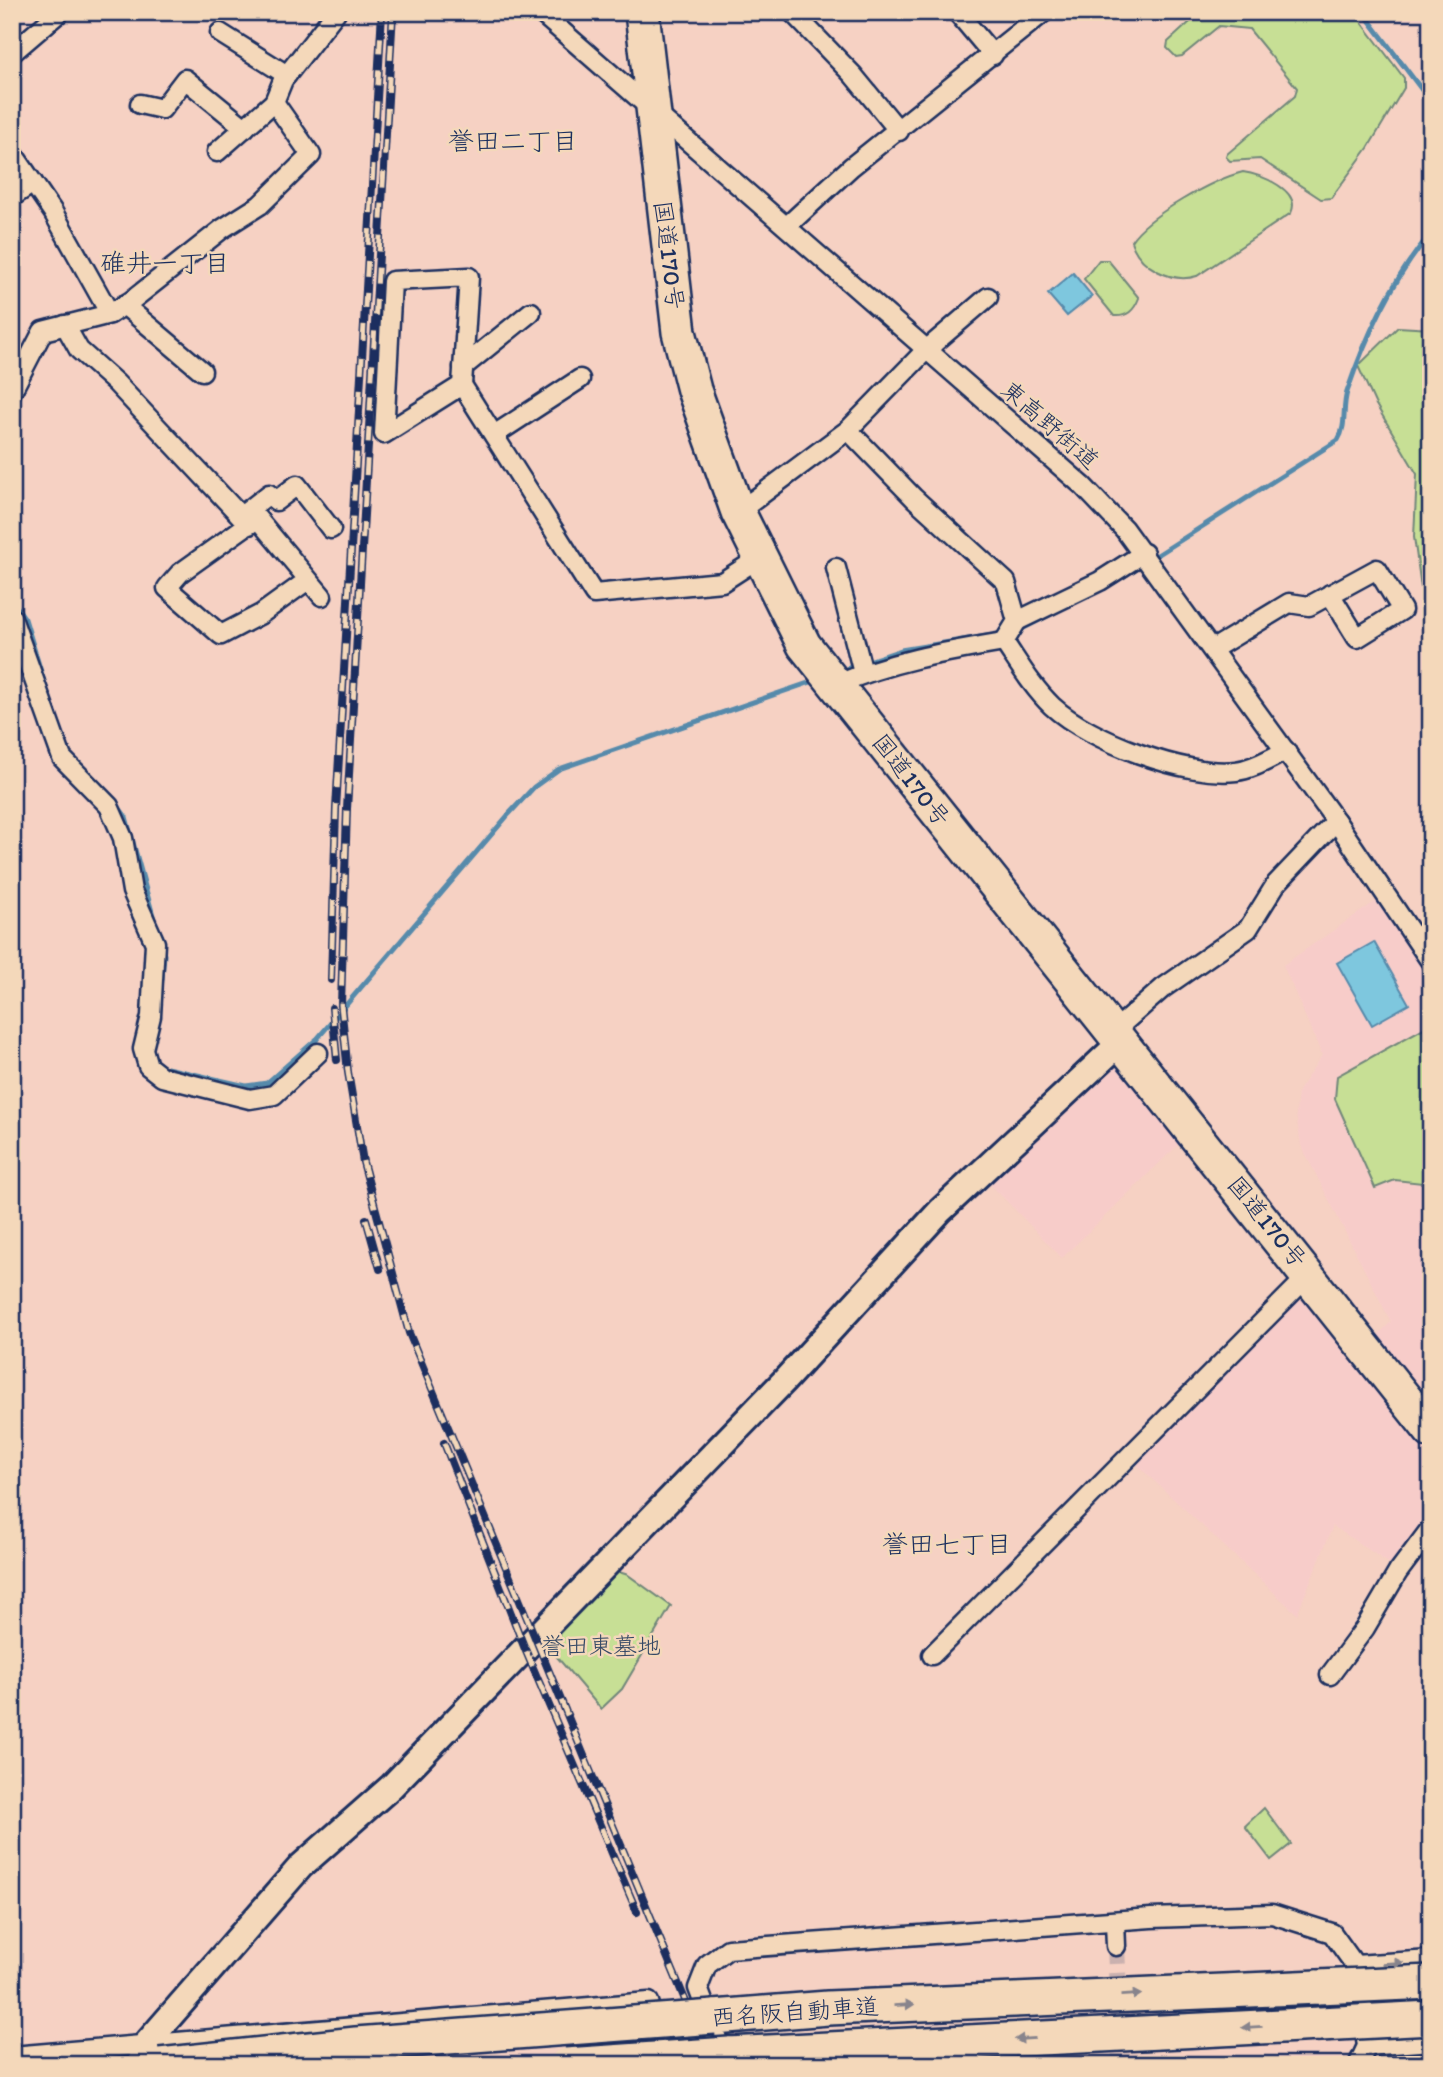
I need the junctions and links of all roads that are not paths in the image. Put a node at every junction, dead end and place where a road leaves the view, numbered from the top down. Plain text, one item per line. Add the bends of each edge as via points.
1 (336, 12) edge
2 (540, 12) edge
3 (792, 12) edge
4 (957, 12) edge
5 (1044, 12) edge
6 (48, 15) edge
7 (645, 15) edge
8 (220, 33) dead end
9 (12, 54) edge
10 (993, 55) junction
11 (288, 75) junction
12 (274, 102) junction
13 (140, 103) dead end
14 (652, 108) junction
15 (245, 128) junction
16 (899, 131) junction
17 (12, 152) edge
18 (217, 152) dead end
19 (33, 183) junction
20 (12, 197) edge
21 (787, 226) junction
22 (988, 297) dead end
23 (117, 309) junction
24 (531, 312) dead end
25 (65, 325) junction
26 (926, 350) junction
27 (463, 366) junction
28 (202, 371) dead end
29 (580, 379) dead end
30 (462, 385) junction
31 (12, 391) edge
32 (848, 430) junction
33 (494, 435) junction
34 (738, 512) junction
35 (245, 520) junction
36 (331, 529) dead end
37 (759, 558) junction
38 (1148, 559) junction
39 (836, 568) dead end
40 (308, 580) junction
41 (1330, 594) dead end
42 (322, 596) dead end
43 (12, 618) edge
44 (1017, 621) junction
45 (1004, 642) junction
46 (1213, 649) junction
47 (849, 679) junction
48 (1286, 751) junction
49 (1336, 821) junction
50 (1431, 962) edge
51 (1118, 1036) junction
52 (318, 1053) dead end
53 (1309, 1275) junction
54 (1431, 1431) edge
55 (1431, 1528) edge
56 (932, 1655) dead end
57 (1329, 1675) dead end
58 (1115, 1922) junction
59 (1116, 1947) tunnel mouth
60 (1431, 1960) edge
61 (1355, 1965) junction
62 (1431, 1982) edge
63 (1431, 2018) edge
64 (1431, 2041) edge
65 (1367, 2046) junction
66 (12, 2056) edge
67 (147, 2058) edge
68 (728, 2060) edge
69 (566, 2065) edge
70 (668, 2065) edge
71 (1359, 2065) edge

1 - 11 street
2 - 14 street, 東高野街道
3 - 16 street via 845,65
4 - 10 street
5 - 10 street
6 - 9 street
7 - 14 highway, 国道170号
8 - 11 street
10 - 16 street
11 - 12 street
12 - 15 street
12 - 23 street via 311,155 260,205
13 - 15 street via 162,108 185,79
14 - 21 street, 東高野街道
14 - 34 highway, 国道170号 via 679,332 694,390
15 - 18 street
16 - 21 street via 851,167
17 - 19 street
19 - 20 street
19 - 23 street
21 - 26 street, 東高野街道
22 - 26 street
23 - 25 street
23 - 28 street
24 - 27 street
25 - 31 street via 43,331
25 - 35 street via 79,350
26 - 32 street
26 - 38 street, 東高野街道 via 1083,486
27 - 30 street
27 - 30 street via 469,277 392,281 384,434
29 - 33 street
30 - 33 street
32 - 34 street
32 - 44 street via 1006,582
33 - 37 street via 594,594 723,582
34 - 37 highway, 国道170号
35 - 36 street via 269,494 276,501 298,485
35 - 40 street via 257,518
35 - 40 street via 167,587 221,635 261,614
37 - 47 highway, 国道170号 via 804,645
38 - 44 street
38 - 46 street, 東高野街道
39 - 47 street
40 - 42 street
41 - 46 street via 1309,606 1289,603
43 - 52 street via 62,758 109,806 123,838 132,891 155,943 151,1016 143,1049 148,1066 162,1077 250,1099 274,1095
44 - 45 street
45 - 47 street via 916,657
45 - 48 street via 1054,708 1075,723 1168,764 1238,771
46 - 48 street, 東高野街道
47 - 51 highway, 国道170号
48 - 49 street, 東高野街道
49 - 50 street, 東高野街道
49 - 51 street via 1276,884 1248,929 1163,988
51 - 53 highway, 国道170号
51 - 67 street via 940,1211 784,1381 392,1786 301,1866
53 - 54 highway, 国道170号
53 - 56 street
55 - 57 street
58 - 59 street
58 - 61 street via 1272,1914 1332,1933
58 - 68 street via 728,1950 707,1965 698,1988
61 -> 60 street
61 - 65 street
67 -> 62 highway, 西名阪自動車道, bridge via 841,2008
63 -> 68 highway, 西名阪自動車道, bridge
64 - 65 street
65 - 71 street
66 - 67 street
67 - 70 street via 649,2002
68 - 69 highway, 西名阪自動車道, bridge

